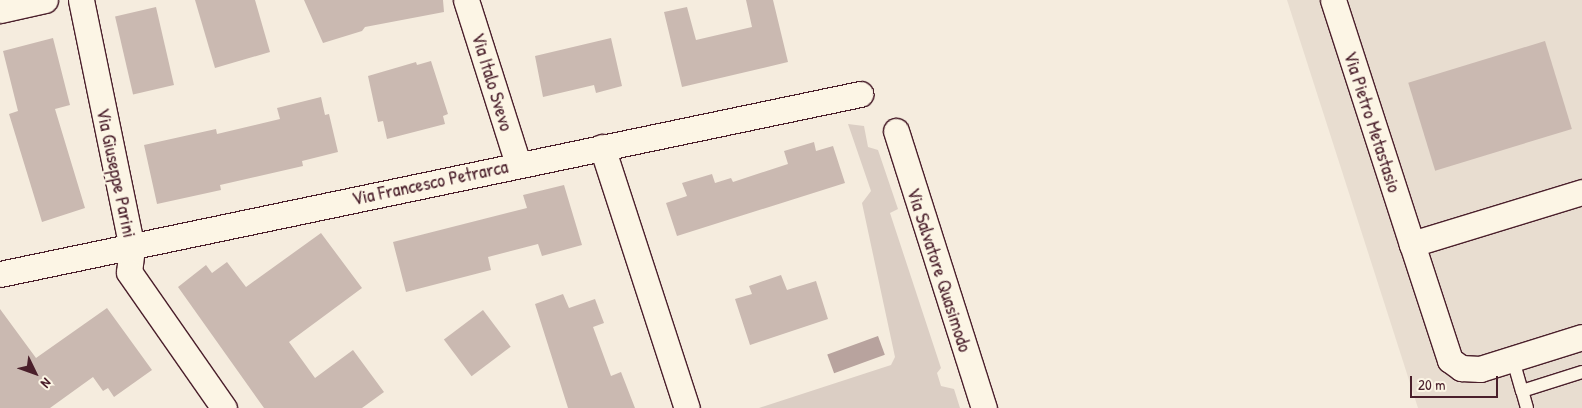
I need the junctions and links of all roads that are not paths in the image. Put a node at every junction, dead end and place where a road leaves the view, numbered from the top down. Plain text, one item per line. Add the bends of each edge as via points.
1 (45, 0) edge
2 (81, 0) edge
3 (466, 0) edge
4 (1333, 0) edge
5 (0, 10) edge
6 (860, 94) dead end
7 (896, 131) dead end
8 (602, 147) junction
9 (518, 164) junction
10 (1582, 192) edge
11 (1412, 244) junction
12 (132, 248) junction
13 (0, 274) edge
14 (1582, 337) edge
15 (1513, 360) junction
16 (1582, 372) edge
17 (1522, 391) junction
18 (224, 408) edge
19 (687, 408) edge
20 (984, 408) edge
21 (1527, 408) edge

1 - 5 street
2 - 12 street, Via Giuseppe Parini
3 - 9 street, Via Italo Svevo
4 - 11 street, Via Pietro Metastasio
6 - 8 street, Via Francesco Petrarca
7 - 20 street, Via Salvatore Quasimodo
8 - 9 street, Via Francesco Petrarca
8 - 19 street
9 - 12 street, Via Francesco Petrarca
10 - 11 street
11 - 15 street, Via Pietro Metastasio via 1450,360 1461,368 1480,369
12 - 13 street, Via Francesco Petrarca
12 - 18 street, Via Giuseppe Parini via 129,272
14 - 15 street, Via Pietro Metastasio
15 - 17 lane
16 - 17 lane
17 - 21 lane

